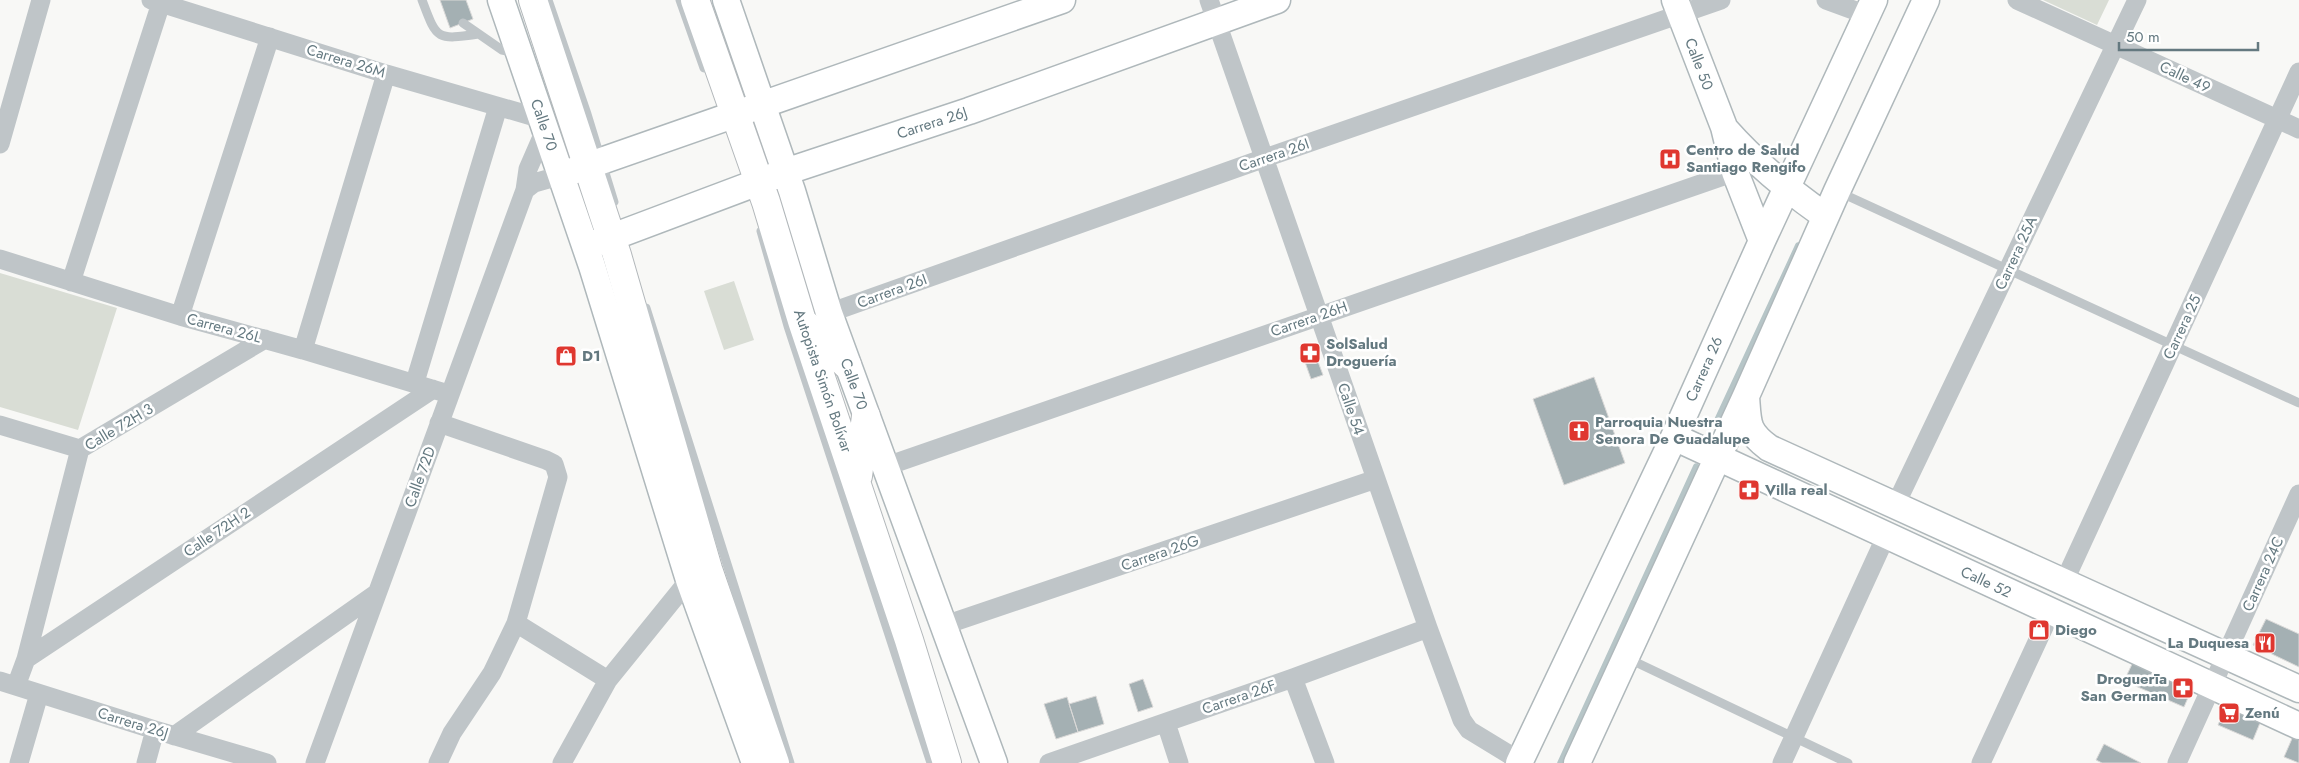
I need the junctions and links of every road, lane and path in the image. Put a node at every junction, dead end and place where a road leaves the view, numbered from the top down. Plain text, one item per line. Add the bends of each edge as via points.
1 (41, 0) edge
2 (422, 0) edge
3 (501, 0) edge
4 (533, 0) edge
5 (548, 0) edge
6 (680, 0) edge
7 (696, 0) edge
8 (726, 0) edge
9 (1062, 0) edge
10 (1277, 0) edge
11 (1721, 0) edge
12 (1826, 0) edge
13 (1926, 0) edge
14 (2017, 0) edge
15 (2137, 0) edge
16 (156, 2) edge
17 (1678, 7) edge
18 (1870, 7) edge
19 (1213, 11) edge
20 (463, 23) dead end
21 (479, 34) junction
22 (270, 37) junction
23 (2115, 45) junction
24 (520, 54) junction
25 (2299, 72) edge
26 (386, 74) junction
27 (709, 79) dead end
28 (762, 105) junction
29 (498, 107) junction
30 (727, 117) junction
31 (2277, 119) junction
32 (543, 124) junction
33 (1724, 127) junction
34 (2299, 129) edge
35 (0, 144) edge
36 (1265, 158) junction
37 (595, 163) junction
38 (785, 172) junction
39 (1735, 172) junction
40 (562, 175) junction
41 (750, 184) junction
42 (1786, 188) junction
43 (524, 190) junction
44 (1837, 191) junction
45 (1825, 216) junction
46 (759, 225) dead end
47 (619, 230) junction
48 (1762, 241) junction
49 (586, 247) junction
50 (0, 260) edge
51 (2008, 270) junction
52 (71, 282) junction
53 (643, 297) dead end
54 (829, 313) junction
55 (1319, 315) junction
56 (180, 316) junction
57 (802, 321) junction
58 (265, 339) junction
59 (2174, 345) junction
60 (303, 350) junction
61 (847, 365) junction
62 (415, 382) junction
63 (442, 392) junction
64 (1746, 396) junction
65 (2299, 403) edge
66 (866, 416) junction
67 (439, 423) junction
68 (0, 426) edge
69 (1674, 437) junction
70 (80, 449) junction
71 (1718, 458) junction
72 (884, 467) junction
73 (1376, 479) junction
74 (857, 482) junction
75 (2299, 494) edge
76 (1895, 506) junction
77 (1886, 536) junction
78 (689, 580) junction
79 (2064, 582) junction
80 (377, 593) junction
81 (2051, 612) junction
82 (516, 623) junction
83 (945, 625) junction
84 (1428, 628) junction
85 (2225, 656) junction
86 (1625, 657) junction
87 (26, 659) junction
88 (1293, 678) junction
89 (608, 680) junction
90 (8, 684) edge
91 (2212, 686) junction
92 (2299, 689) edge
93 (39, 694) junction
94 (1166, 723) junction
95 (2299, 726) edge
96 (154, 730) junction
97 (174, 736) junction
98 (1794, 737) junction
99 (568, 758) edge
100 (771, 762) edge
101 (1520, 762) edge
102 (19, 763) edge
103 (146, 763) edge
104 (267, 763) edge
105 (315, 763) edge
106 (438, 763) edge
107 (931, 763) edge
108 (947, 763) edge
109 (994, 763) edge
110 (1049, 763) edge
111 (1179, 763) edge
112 (1325, 763) edge
113 (1577, 763) edge
114 (1782, 763) edge
115 (1848, 763) edge
116 (1981, 763) edge
117 (2177, 763) edge

1 - 35 street
2 - 21 lane via 439,35 450,38
3 - 24 street, Calle 70
4 - 37 highway
5 - 37 lane
6 - 27 lane
7 - 30 highway, Autopista Simón Bolívar
8 - 28 street, Calle 70
9 - 28 street
10 - 19 street, Carrera 26J
11 - 17 street, Carrera 26I
12 - 18 street
13 - 44 street
14 - 23 street, Calle 49
15 - 23 street, Carrera 25A
16 - 22 street, Carrera 26M
16 - 52 street
17 - 33 street, Calle 50
17 - 36 street, Carrera 26I
18 - 42 street, Carrera 26
19 - 36 street, Calle 54
19 - 38 street, Carrera 26J via 970,111
20 - 21 lane
21 - 24 lane via 502,50
22 - 26 street, Carrera 26M
22 - 56 street
23 - 31 street, Calle 49
23 - 51 street, Carrera 25A
24 - 32 street, Calle 70
25 - 31 street, Carrera 25
26 - 29 street, Carrera 26M
26 - 60 street
28 - 30 street
28 - 38 street, Calle 70
29 - 32 street, Carrera 26M
29 - 62 street
30 - 37 street
30 - 41 highway, Autopista Simón Bolívar
31 - 34 street, Calle 49
31 - 59 street, Carrera 25
32 - 40 street, Calle 70
32 - 43 street, Calle 72D
33 - 39 street, Calle 50
33 - 42 street, Calle 50 via 1756,163
36 - 54 street, Carrera 26I
36 - 55 street, Calle 54
37 - 40 street
37 - 47 highway
38 - 41 street, Carrera 26J
38 - 54 street, Calle 70
39 - 48 street, Calle 50
39 - 55 street, Carrera 26H
40 - 43 street via 534,183
40 - 49 street, Calle 70
41 - 47 street, Carrera 26J
41 - 57 highway, Autopista Simón Bolívar
42 - 45 street, Calle 50
42 - 48 street, Carrera 26
43 - 63 street, Calle 72D
44 - 45 street
44 - 51 lane
45 - 64 street
46 - 107 lane via 788,326
47 - 49 street, Carrera 26J
47 - 100 highway via 708,569
48 - 69 street, Carrera 26
49 - 78 street, Calle 70
50 - 52 street, Carrera 26L
51 - 59 lane
51 - 76 street, Carrera 25A
52 - 56 street, Carrera 26L
53 - 100 lane
54 - 61 street, Calle 70
55 - 72 street, Carrera 26H
55 - 73 street, Calle 54
56 - 58 street, Carrera 26L
57 - 61 highway
57 - 74 highway, Autopista Simón Bolívar
58 - 60 street, Carrera 26L
58 - 70 street, Calle 72H 3
59 - 65 lane
59 - 79 street, Carrera 25
60 - 62 street, Carrera 26L
61 - 66 street, Calle 70
62 - 63 street, Carrera 26L
63 - 67 street, Calle 72D
63 - 87 street, Calle 72H 2
64 - 71 street
64 - 76 street via 1754,437 1769,448
66 - 72 street, Calle 70
66 - 74 highway
67 - 80 street, Calle 72D
67 - 82 street via 554,464 558,477
68 - 70 street
69 - 71 street, Calle 52
69 - 101 street, Carrera 26
70 - 87 street, Calle 72H 3
71 - 77 street, Calle 52
71 - 86 street
72 - 83 street, Calle 70
73 - 83 street, Carrera 26G
73 - 84 street, Calle 54
74 - 108 highway, Autopista Simón Bolívar
75 - 85 street, Carrera 24C
76 - 79 street
77 - 81 street, Calle 52
77 - 98 street
78 - 89 street
78 - 100 street, Calle 70
79 - 85 street
80 - 97 street
80 - 105 street, Calle 72D
81 - 91 street, Calle 52
81 - 116 street
82 - 89 street
82 - 106 street via 492,673 452,733
83 - 109 street, Calle 70
84 - 88 street, Carrera 26F
84 - 101 street, Calle 54 via 1462,720 1484,741
85 - 91 street, Carrera 24C
85 - 92 street
86 - 98 lane
86 - 113 street
87 - 90 street
88 - 94 street, Carrera 26F
88 - 112 street
89 - 99 street
90 - 93 street, Carrera 26J
91 - 95 street, Calle 52
91 - 117 street, Carrera 24C
93 - 96 street, Carrera 26J
93 - 102 street
94 - 110 street, Carrera 26F
94 - 111 street
96 - 97 street, Carrera 26J
96 - 103 street
97 - 104 street, Carrera 26J
98 - 114 street
98 - 115 lane

